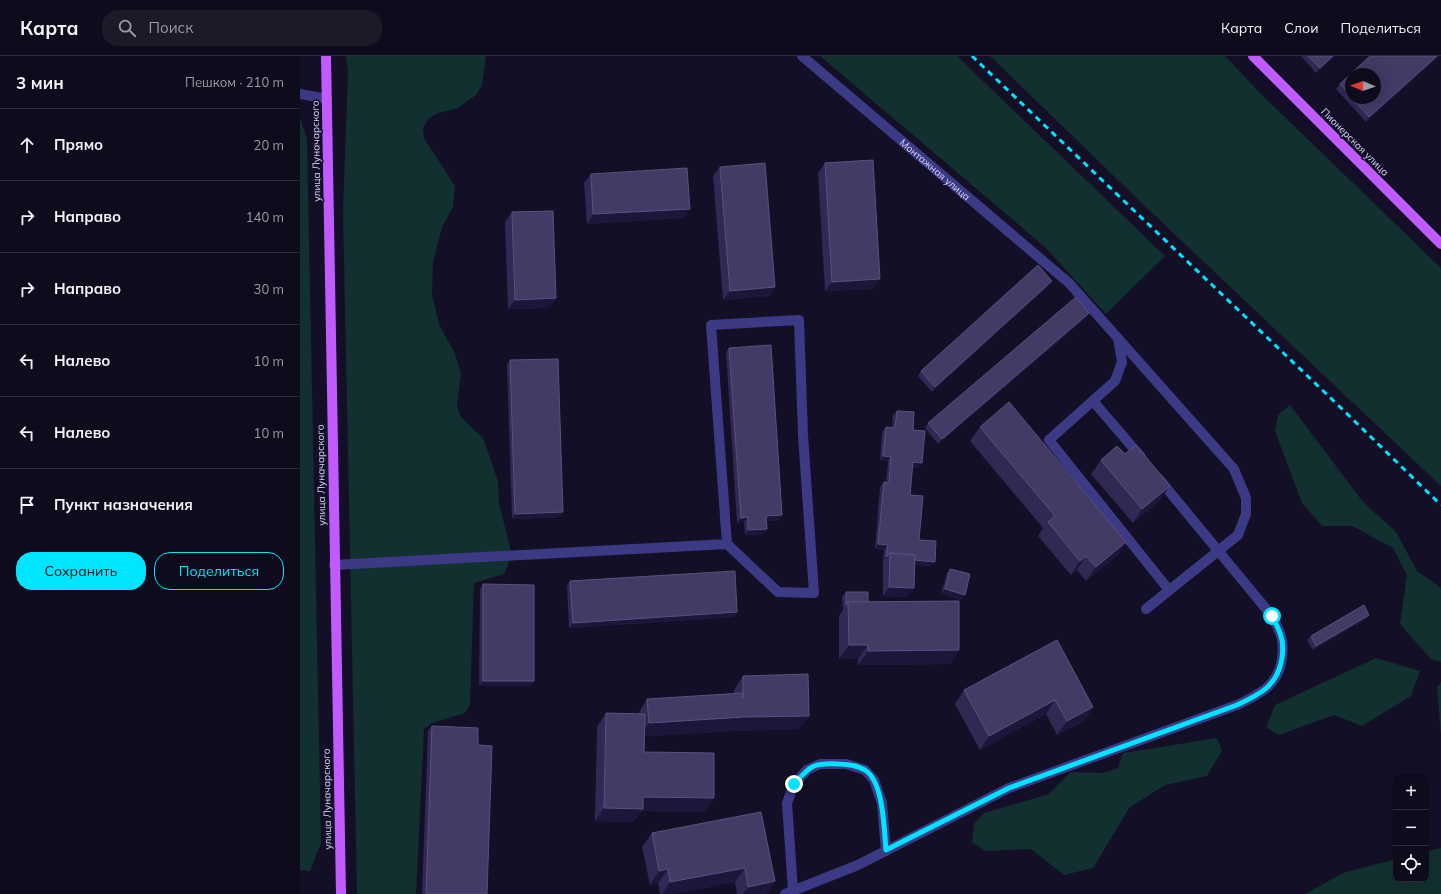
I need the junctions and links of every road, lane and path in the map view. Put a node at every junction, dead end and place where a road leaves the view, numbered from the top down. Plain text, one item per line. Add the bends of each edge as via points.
1 (326, 56) edge
2 (802, 56) edge
3 (1253, 56) edge
4 (300, 94) edge
5 (327, 98) junction
6 (1441, 244) edge
7 (1118, 338) junction
8 (1094, 400) junction
9 (727, 544) junction
10 (1219, 550) junction
11 (334, 565) junction
12 (1169, 590) junction
13 (1146, 609) dead end
14 (886, 850) junction
15 (789, 892) edge
16 (341, 894) edge

1 - 5 main road, улица Луначарского
2 - 7 street, Монтажная улица via 1069,283
3 - 6 main road, Пионерская улица
4 - 5 street
5 - 11 main road, улица Луначарского
7 - 8 street via 1122,362 1115,381
7 - 10 street, Монтажная улица via 1234,469 1246,498 1246,514 1238,535
8 - 10 street
8 - 12 street via 1049,440
9 - 9 street via 778,592 814,593 803,434 799,320 712,324
9 - 11 street
10 - 12 street, Монтажная улица
10 - 14 street via 1272,616 1281,636 1283,651 1277,678 1259,695 1009,788
11 - 16 main road, улица Луначарского
12 - 13 street, Монтажная улица
14 - 15 street via 858,865
14 - 15 street via 882,803 874,780 865,770 846,764 820,764 807,770 794,784 787,803

